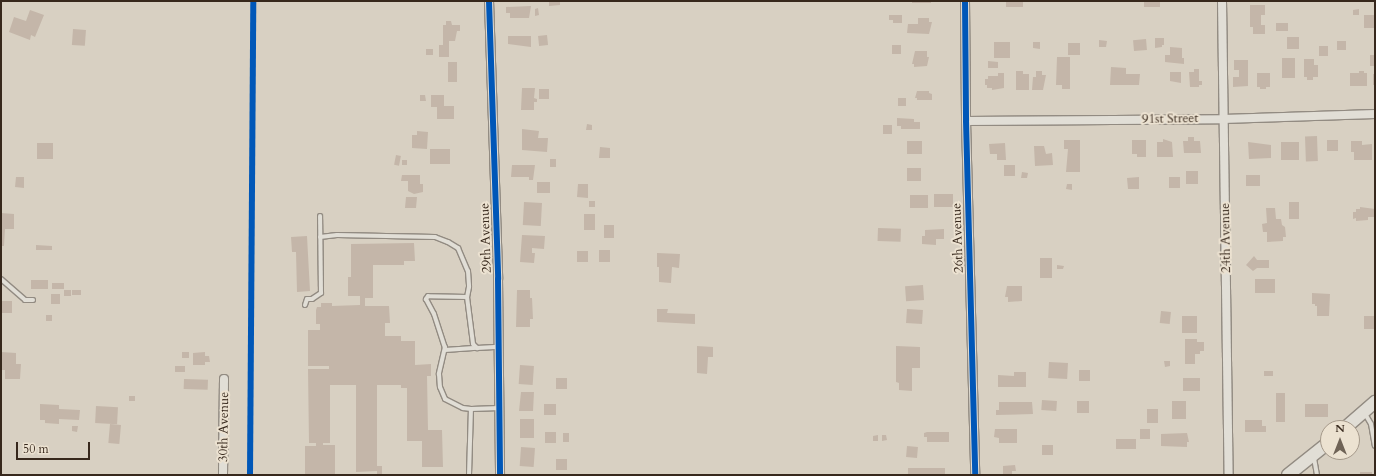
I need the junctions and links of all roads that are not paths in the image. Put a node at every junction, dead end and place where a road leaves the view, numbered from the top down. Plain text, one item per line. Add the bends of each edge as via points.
1 (489, 1) edge
2 (965, 1) edge
3 (1222, 1) edge
4 (1375, 114) edge
5 (1223, 119) junction
6 (966, 121) junction
7 (320, 216) dead end
8 (320, 237) junction
9 (1, 279) edge
10 (467, 297) junction
11 (33, 300) dead end
12 (305, 305) dead end
13 (499, 346) junction
14 (477, 348) junction
15 (445, 350) junction
16 (224, 379) dead end
17 (1375, 402) edge
18 (500, 408) junction
19 (471, 409) junction
20 (1364, 412) junction
21 (1354, 420) edge
22 (1375, 446) edge
23 (1320, 449) edge
24 (1313, 455) junction
25 (223, 475) edge
26 (469, 475) edge
27 (500, 475) edge
28 (975, 475) edge
29 (1229, 475) edge
30 (1288, 475) edge
31 (1317, 475) edge

1 - 13 street, 29th Avenue
2 - 6 street, 26th Avenue
3 - 5 street, 24th Avenue
4 - 5 street, 91st Street
5 - 6 street, 91st Street
5 - 29 street, 24th Avenue
6 - 28 street, 26th Avenue
7 - 8 lane
8 - 10 lane via 421,236 435,237 448,242 458,248 468,271
8 - 12 lane via 321,293 307,299
9 - 11 lane via 26,300
10 - 14 lane via 473,344
10 - 15 lane via 428,296 426,300 434,314
13 - 14 lane
13 - 18 street, 29th Avenue
14 - 15 lane
15 - 19 lane via 439,374 440,387 446,399 463,408
16 - 25 street, 30th Avenue
17 - 20 street
18 - 19 lane
18 - 27 street, 29th Avenue
19 - 26 lane
20 - 21 street
20 - 22 lane via 1371,424
23 - 24 street
24 - 30 street
24 - 31 lane

